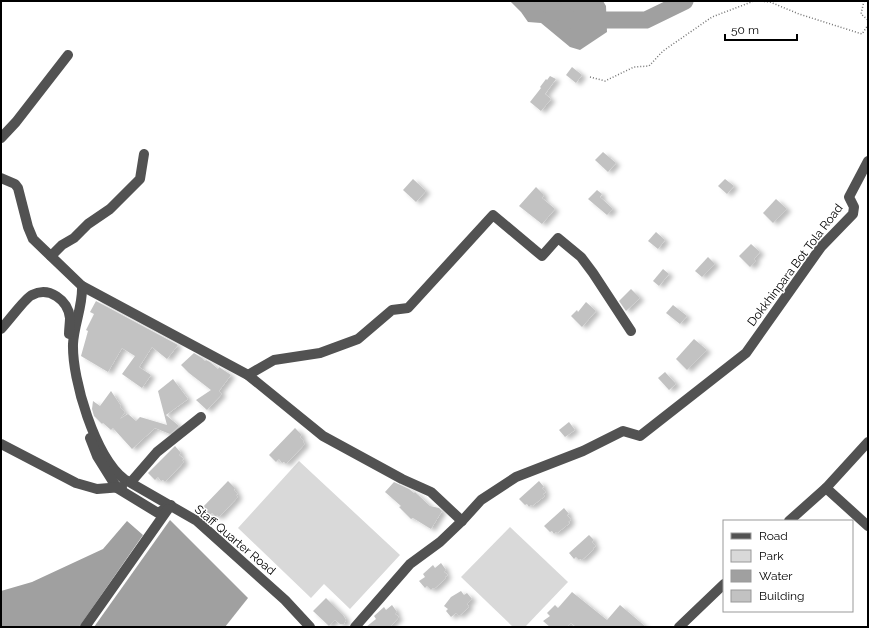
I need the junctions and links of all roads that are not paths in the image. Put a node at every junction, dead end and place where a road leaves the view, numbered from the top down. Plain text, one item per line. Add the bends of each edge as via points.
1 (68, 56) dead end
2 (1, 138) edge
3 (144, 154) dead end
4 (868, 161) edge
5 (1, 178) edge
6 (51, 256) junction
7 (82, 286) junction
8 (1, 329) edge
9 (631, 331) dead end
10 (248, 375) junction
11 (201, 417) dead end
12 (868, 442) edge
13 (1, 444) edge
14 (123, 486) junction
15 (826, 488) junction
16 (171, 506) junction
17 (790, 520) edge
18 (462, 522) junction
19 (868, 526) edge
20 (723, 585) edge
21 (85, 627) edge
22 (310, 627) edge
23 (355, 627) edge
24 (680, 627) edge

1 - 2 street
3 - 6 street via 140,179 110,209
4 - 18 street, Dokkhinpara Bot Tola Road via 849,197 854,207 853,214 821,247 746,353 640,436 623,431 583,451 516,477 481,500
5 - 6 street via 18,188 33,239
6 - 7 street
7 - 10 street
7 - 14 street, Staff Quarter Road via 82,305 73,343 73,362 86,414 96,438
8 - 14 street via 31,295 42,292 54,294 60,299 70,318 68,360 72,384 97,456
9 - 10 street via 581,257 558,238 542,256 493,215 408,308 392,310 358,339 320,353 274,360
10 - 18 street via 323,436 431,492
11 - 14 street via 157,452
12 - 15 street
13 - 14 street via 76,483 97,489
14 - 16 street, Staff Quarter Road
14 - 16 street via 158,513
15 - 17 street
15 - 19 street
16 - 21 street
16 - 22 street, Staff Quarter Road via 197,522 285,600
18 - 23 street, Dokkhinpara Bot Tola Road via 410,564
20 - 24 street

